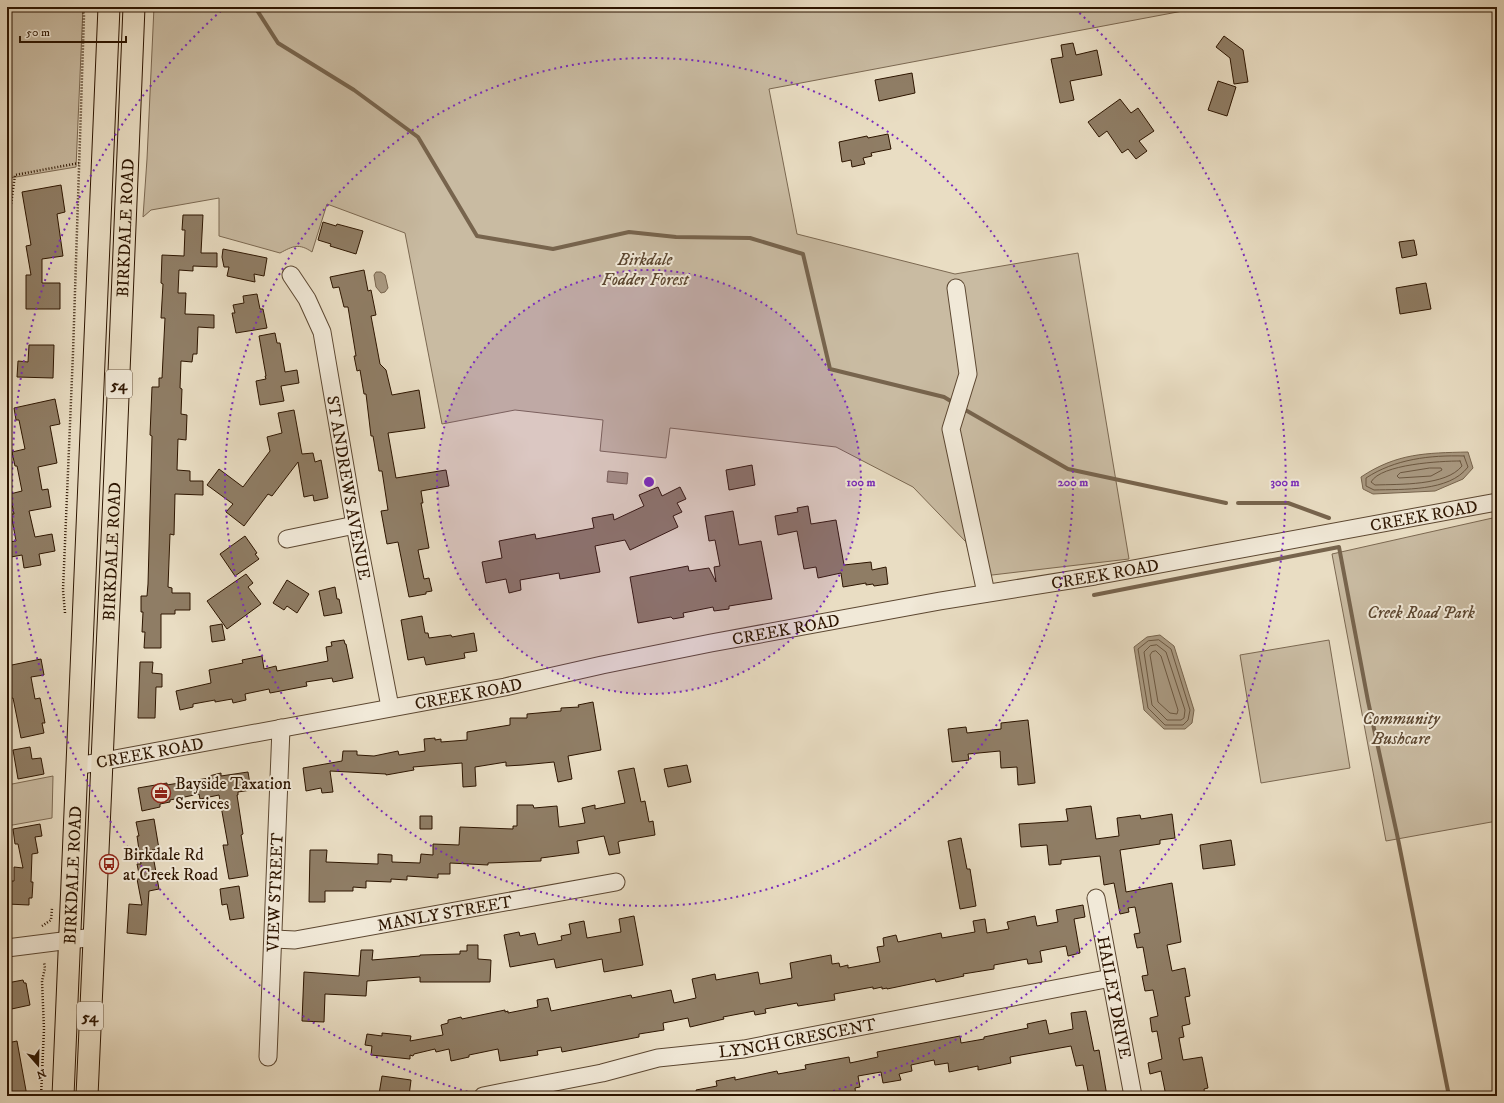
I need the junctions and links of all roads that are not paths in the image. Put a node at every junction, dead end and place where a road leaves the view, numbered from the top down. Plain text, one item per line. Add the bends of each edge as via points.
1 (134, 7) edge
2 (106, 11) edge
3 (291, 275) dead end
4 (956, 288) dead end
5 (1497, 502) edge
6 (355, 525) junction
7 (287, 539) dead end
8 (986, 593) junction
9 (390, 707) junction
10 (282, 728) junction
11 (101, 761) junction
12 (77, 766) junction
13 (616, 882) dead end
14 (1096, 898) dead end
15 (94, 937) junction
16 (274, 939) junction
17 (70, 940) junction
18 (7, 948) edge
19 (1111, 978) junction
20 (268, 1057) dead end
21 (63, 1096) edge
22 (87, 1096) edge
23 (483, 1096) edge
24 (1134, 1096) edge

1 - 11 main road, BIRKDALE ROAD / 54
2 - 12 main road, BIRKDALE ROAD / 54
3 - 6 street, ST ANDREWS AVENUE via 308,300 322,332
4 - 8 street via 968,374 951,429
5 - 8 street, CREEK ROAD via 1095,576
6 - 7 street
6 - 9 street, ST ANDREWS AVENUE
8 - 9 street, CREEK ROAD
9 - 10 street, CREEK ROAD
10 - 11 street, CREEK ROAD
10 - 16 street, VIEW STREET
11 - 12 street, CREEK ROAD
11 - 15 main road, BIRKDALE ROAD / 54
12 - 17 main road, BIRKDALE ROAD / 54
13 - 16 street, MANLY STREET via 295,940
14 - 19 street, HAILEY DRIVE
15 - 17 street
15 - 22 main road, BIRKDALE ROAD / 54
16 - 20 street, VIEW STREET
17 - 18 street
17 - 21 main road, BIRKDALE ROAD / 54
19 - 23 street, LYNCH CRESCENT via 744,1049 658,1058 602,1073
19 - 24 street, HAILEY DRIVE

